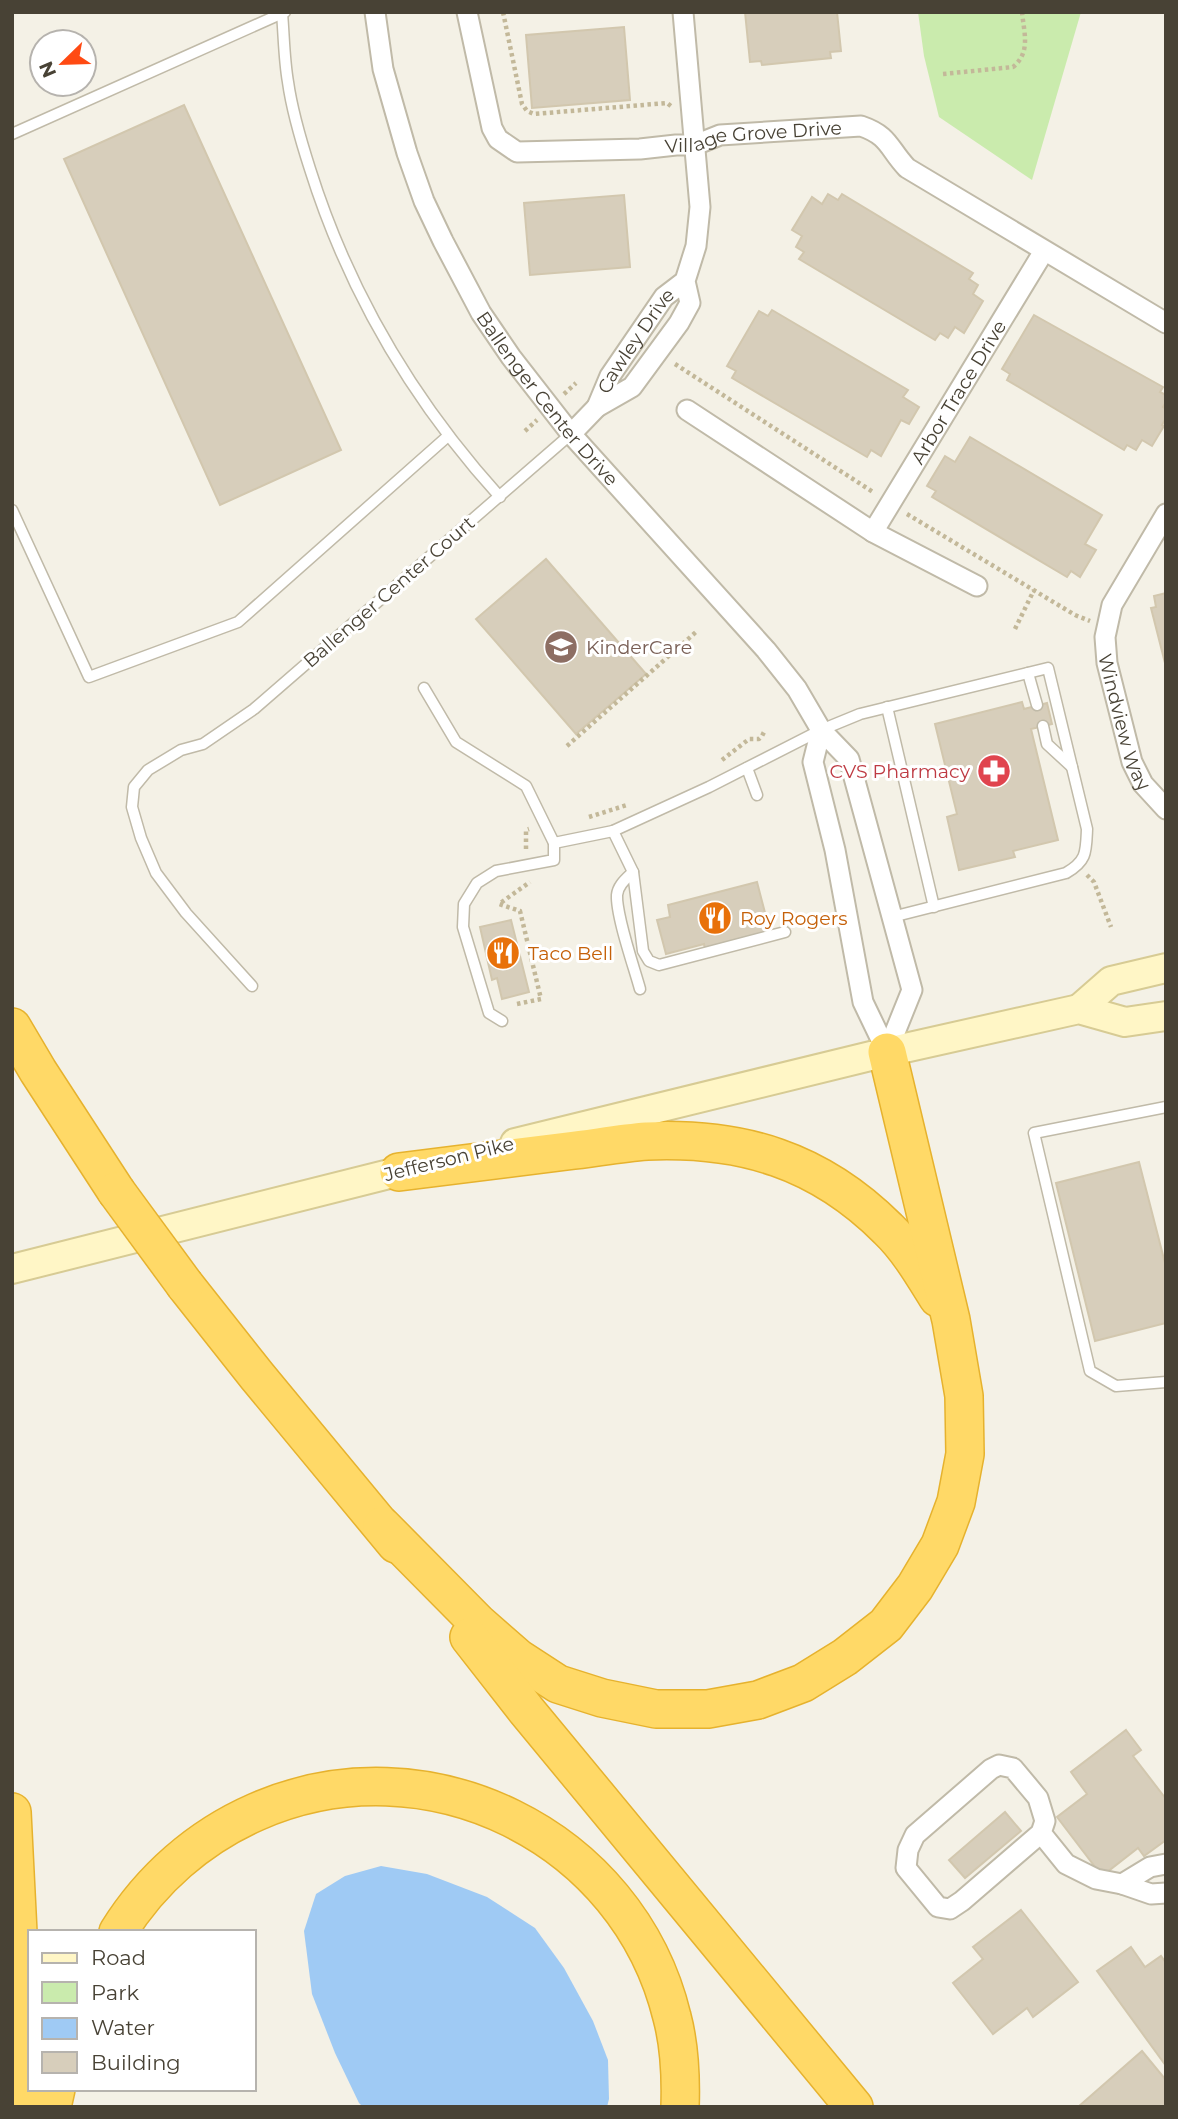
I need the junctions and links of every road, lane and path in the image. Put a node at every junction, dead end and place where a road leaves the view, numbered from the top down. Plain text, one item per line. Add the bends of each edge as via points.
1 (375, 12) edge
2 (467, 12) edge
3 (503, 12) edge
4 (683, 12) edge
5 (1022, 12) edge
6 (283, 13) edge
7 (943, 74) dead end
8 (667, 103) dead end
9 (12, 134) edge
10 (695, 145) junction
11 (1044, 251) junction
12 (1166, 323) edge
13 (687, 410) dead end
14 (571, 434) junction
15 (448, 436) junction
16 (500, 497) junction
17 (12, 510) edge
18 (1166, 514) edge
19 (873, 532) junction
20 (977, 586) dead end
21 (1034, 590) dead end
22 (1015, 629) dead end
23 (696, 632) dead end
24 (1028, 673) junction
25 (424, 688) dead end
26 (1037, 705) dead end
27 (887, 707) junction
28 (1042, 726) dead end
29 (821, 730) junction
30 (567, 746) dead end
31 (1072, 767) junction
32 (747, 768) junction
33 (757, 795) dead end
34 (1166, 809) edge
35 (613, 831) junction
36 (554, 843) junction
37 (1076, 867) junction
38 (633, 872) junction
39 (934, 907) junction
40 (892, 917) junction
41 (1111, 927) dead end
42 (785, 932) dead end
43 (1166, 968) edge
44 (252, 986) dead end
45 (640, 989) dead end
46 (1079, 1009) junction
47 (1166, 1016) edge
48 (502, 1021) dead end
49 (12, 1027) edge
50 (887, 1052) junction
51 (1166, 1107) edge
52 (399, 1172) junction
53 (12, 1269) edge
54 (951, 1320) junction
55 (1166, 1382) edge
56 (382, 1526) junction
57 (12, 1812) edge
58 (1041, 1833) junction
59 (1166, 1864) edge
60 (1122, 1884) junction
61 (1166, 1893) edge
62 (119, 1930) edge
63 (24, 2107) edge
64 (680, 2107) edge
65 (854, 2107) edge

1 - 14 street, Ballenger Center Drive via 383,68 429,211 481,313
2 - 10 street, Village Grove Drive via 492,128 498,139 517,152
3 - 8 path via 527,111
4 - 10 street, Cawley Drive
5 - 7 path via 1025,50 1013,67
6 - 9 lane
6 - 15 lane via 288,83 321,203 394,359
10 - 11 street, Village Grove Drive via 720,135 860,126 876,131 907,168
10 - 14 street, Cawley Drive via 700,207 696,246 685,281 664,297 610,376 597,407
11 - 12 street, Village Grove Drive
11 - 19 street, Arbor Trace Drive
13 - 19 street
14 - 16 lane, Ballenger Center Court
14 - 29 street, Ballenger Center Drive via 766,650
15 - 16 lane
15 - 17 lane via 238,622 89,677
16 - 44 lane, Ballenger Center Court via 254,709 203,744 148,770 134,787 132,807 156,873
18 - 34 street, Windview Way via 1112,605 1105,637 1107,663 1132,762 1143,784
19 - 20 street
21 - 22 path
23 - 30 path
24 - 26 lane
24 - 27 lane
24 - 31 lane via 1048,668
25 - 36 lane via 456,742 527,786
27 - 29 lane
27 - 39 lane
28 - 31 lane via 1047,744
29 - 32 lane
29 - 40 street, Ballenger Center Drive via 849,759
29 - 50 street via 813,762 835,850 863,1002
31 - 37 lane via 1087,829 1086,854
32 - 33 lane
32 - 35 lane
35 - 36 lane
35 - 38 lane
36 - 48 lane via 554,860 496,871 477,884 464,904 463,927 489,1013
37 - 39 lane
37 - 41 path via 1094,882
38 - 42 lane via 643,951 649,961 660,965
38 - 45 lane via 617,894
39 - 40 lane
40 - 50 street, Ballenger Center Drive via 912,990
43 - 46 main road via 1111,981
46 - 47 main road via 1125,1022
46 - 50 main road, Jefferson Pike
49 - 56 highway, bridge via 116,1191 185,1285
50 - 52 main road, Jefferson Pike
50 - 54 highway
51 - 55 lane via 1034,1133 1090,1371 1116,1386
52 - 53 main road, Jefferson Pike
52 - 54 highway via 645,1141 741,1146 783,1158 857,1200 890,1230
54 - 56 highway via 964,1396 965,1454 956,1502 940,1545 886,1625 803,1683 758,1700 708,1709 656,1709 558,1684 478,1623
56 - 65 highway via 526,1710
57 - 63 highway
58 - 58 street via 950,1909 938,1907 906,1868 915,1835 999,1765 1013,1768 1038,1798 1045,1821
58 - 60 street via 1066,1864 1096,1879
59 - 60 street via 1150,1867
60 - 61 street via 1151,1894
62 - 64 highway via 153,1884 190,1850 232,1823 278,1802 327,1790 377,1786 427,1790 476,1802 522,1823 564,1850 601,1885 632,1925 656,1969 672,2017 681,2067

